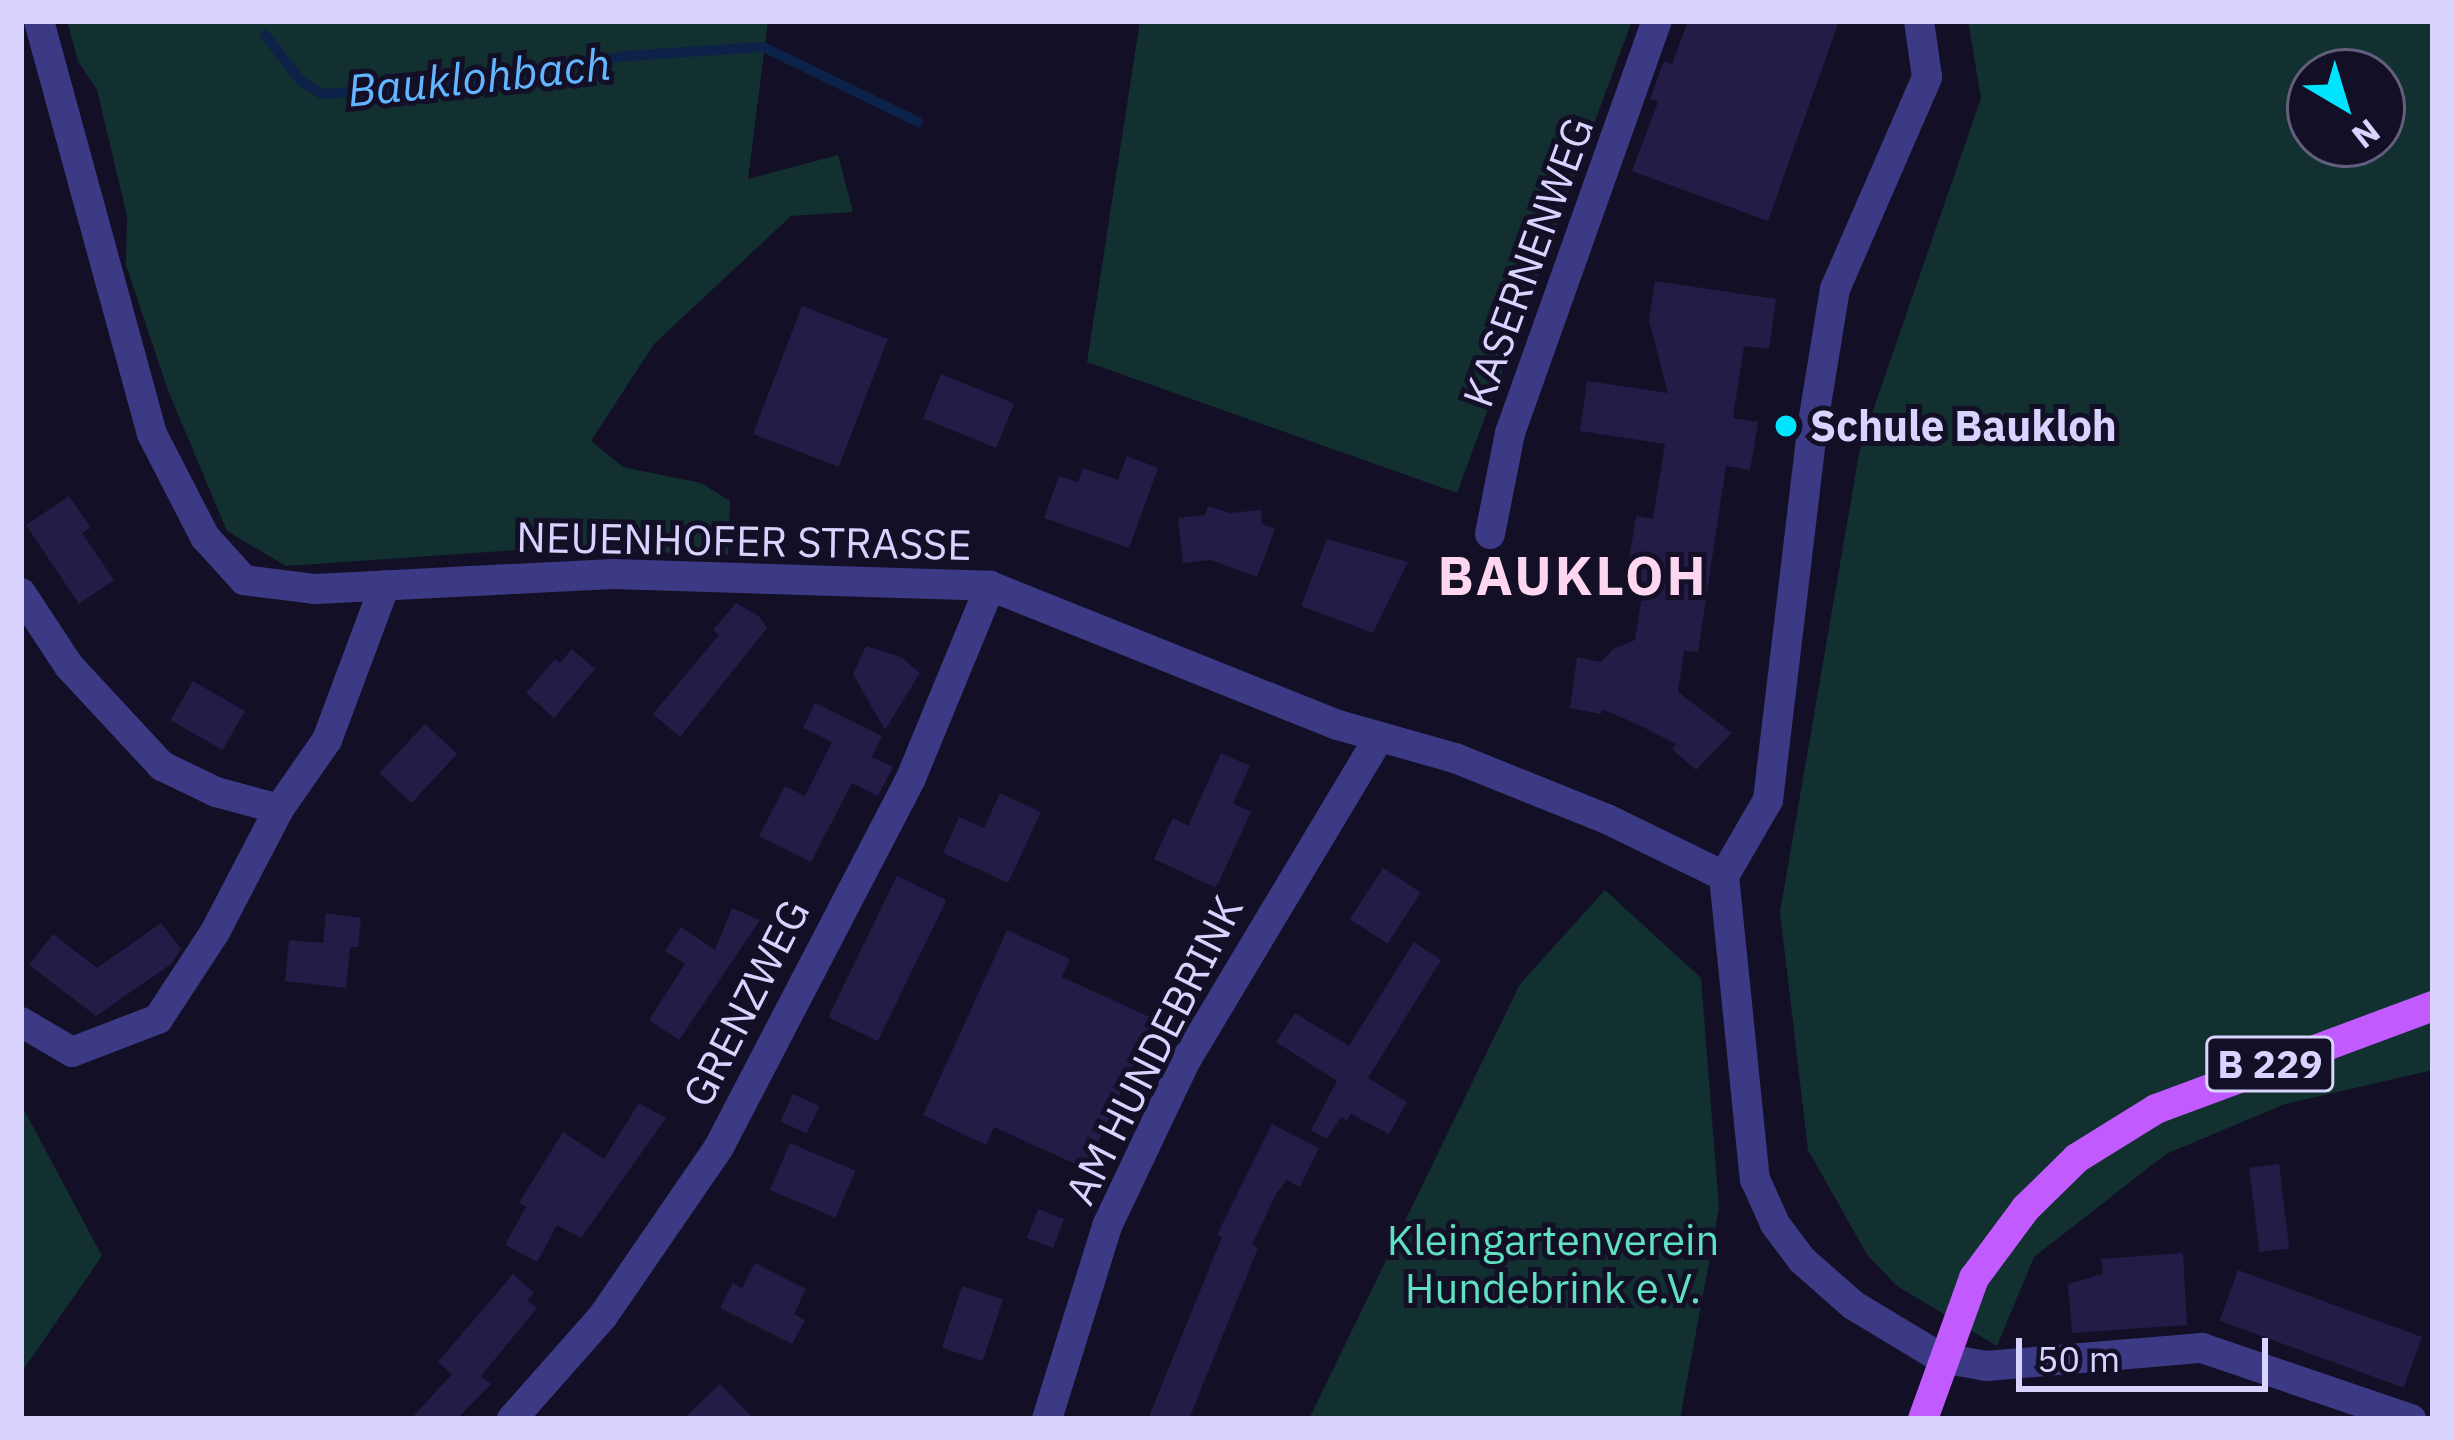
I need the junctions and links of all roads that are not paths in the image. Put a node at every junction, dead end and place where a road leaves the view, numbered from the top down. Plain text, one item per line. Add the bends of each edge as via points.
1 (39, 21) edge
2 (1658, 21) edge
3 (1919, 21) edge
4 (1490, 534) dead end
5 (385, 585) junction
6 (990, 586) junction
7 (21, 593) edge
8 (1378, 739) junction
9 (279, 809) junction
10 (1724, 876) junction
11 (2433, 1006) edge
12 (21, 1022) edge
13 (1941, 1358) junction
14 (512, 1419) edge
15 (1047, 1419) edge
16 (1923, 1419) edge
17 (2411, 1419) edge

1 - 5 street, NEUENHOFER STRASSE via 152,434 205,537 244,580 315,589
2 - 4 street, KASERNENWEG via 1510,433
3 - 10 street via 1927,77 1835,289 1768,800
5 - 6 street, NEUENHOFER STRASSE via 613,574
5 - 9 street via 327,740
6 - 8 street, NEUENHOFER STRASSE
6 - 14 street, GRENZWEG via 911,778 719,1147 603,1316
7 - 9 street via 69,666 162,766
8 - 10 street, NEUENHOFER STRASSE via 1456,758
8 - 15 street, AM HUNDEBRINK via 1186,1060 1107,1226
9 - 12 street via 215,932 158,1018 73,1052
10 - 13 street via 1750,1150 1763,1201 1822,1281
11 - 13 main road, B 229 via 2156,1108 2094,1145 2026,1208 1974,1278
13 - 16 main road, B 229
13 - 17 street via 1985,1366 2202,1348

